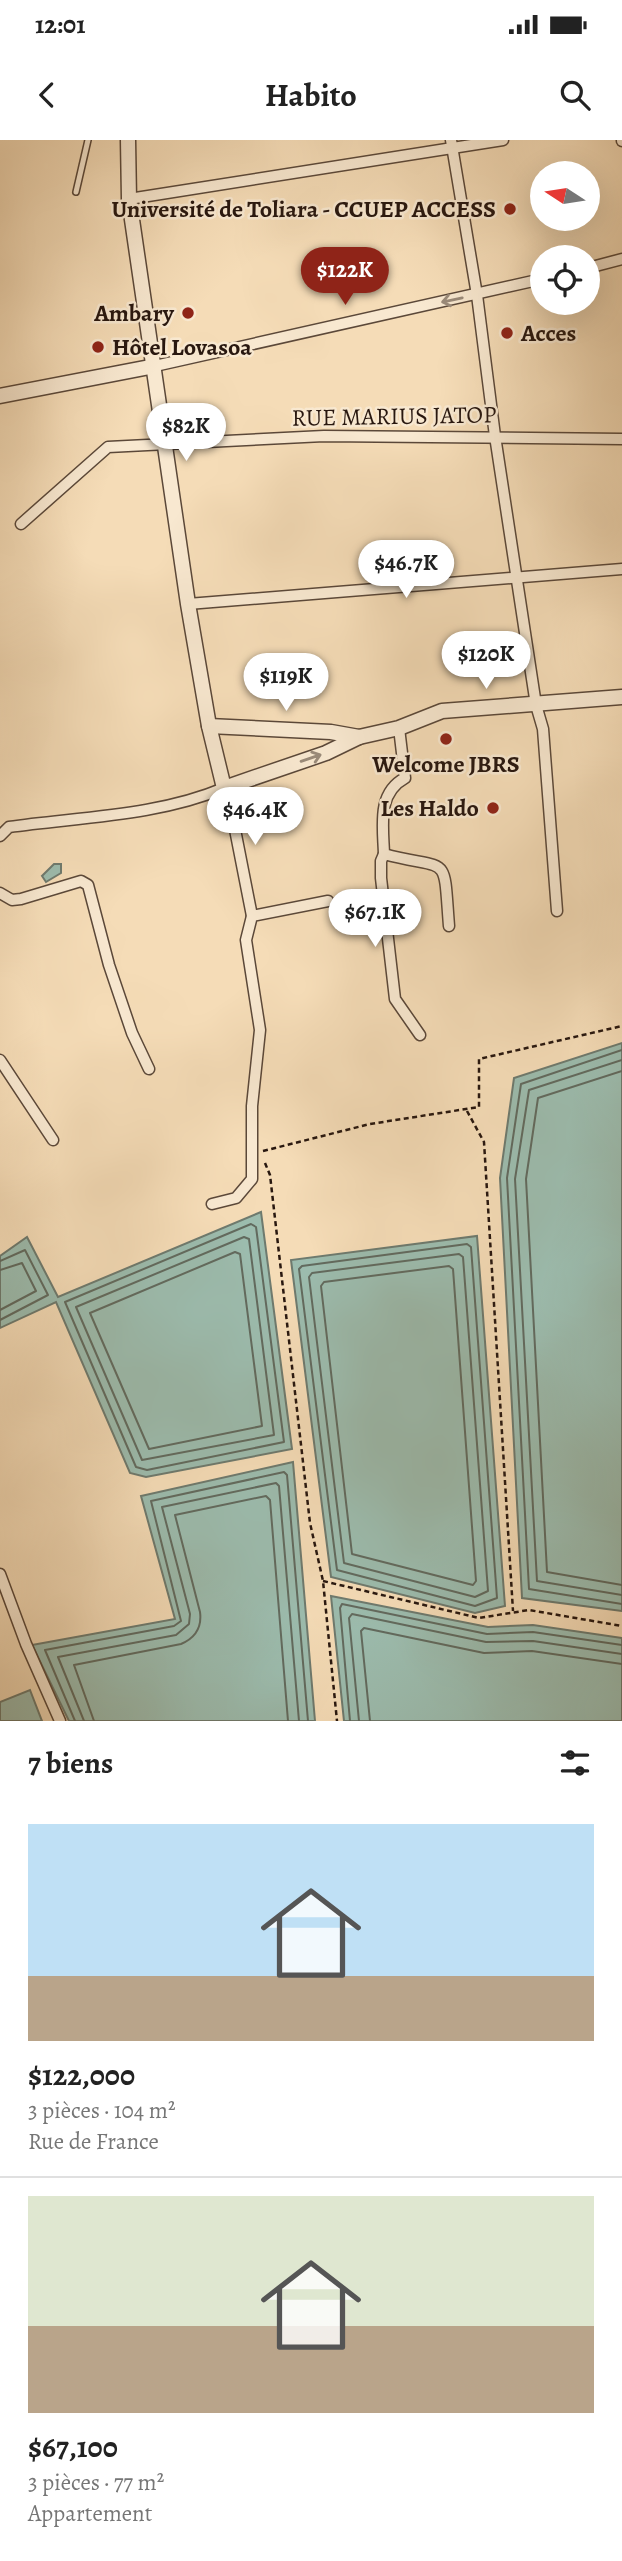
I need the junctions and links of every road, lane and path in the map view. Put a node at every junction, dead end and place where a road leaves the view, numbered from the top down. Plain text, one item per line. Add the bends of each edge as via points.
1 (88, 140) edge
2 (128, 140) edge
3 (503, 140) edge
4 (452, 144) edge
5 (76, 192) dead end
6 (130, 200) junction
7 (622, 259) edge
8 (600, 265) edge
9 (530, 282) edge
10 (477, 295) junction
11 (155, 366) junction
12 (0, 396) edge
13 (495, 436) junction
14 (622, 439) edge
15 (166, 444) junction
16 (21, 524) dead end
17 (622, 569) edge
18 (518, 575) junction
19 (188, 604) junction
20 (622, 697) edge
21 (536, 705) junction
22 (209, 726) junction
23 (399, 728) junction
24 (359, 737) junction
25 (224, 788) junction
26 (0, 836) edge
27 (384, 854) junction
28 (0, 893) edge
29 (328, 901) dead end
30 (557, 911) dead end
31 (252, 916) junction
32 (449, 926) dead end
33 (622, 1026) edge
34 (420, 1035) dead end
35 (0, 1060) edge
36 (149, 1069) dead end
37 (467, 1111) junction
38 (53, 1140) dead end
39 (268, 1149) dead end
40 (259, 1152) dead end
41 (212, 1205) dead end
42 (0, 1574) edge
43 (323, 1581) junction
44 (513, 1611) junction
45 (622, 1626) edge
46 (60, 1721) edge
47 (337, 1721) edge

1 - 5 lane
2 - 6 street
3 - 4 street
4 - 6 street
4 - 10 street
6 - 11 street
7 - 8 street
9 - 10 street
10 -> 11 street
10 - 13 street
11 - 12 street
11 - 15 street
13 - 14 street, RUE MARIUS JATOP
13 - 15 street, RUE MARIUS JATOP via 324,436
13 - 18 street
15 - 16 street, RUE MARIUS JATOP via 108,447
15 - 19 street
17 - 18 street
18 - 19 street
18 - 21 street
19 - 22 street
20 - 21 street
21 - 23 street via 442,711
21 - 30 street via 543,729
22 - 24 street
22 - 25 street
23 - 24 street
23 - 27 street via 405,778 392,785 384,803
25 -> 24 street
25 - 26 street via 167,806 9,827
25 - 31 street
27 - 32 street via 438,864 445,871
27 - 34 street via 381,878 394,993
28 - 36 street via 21,900 81,881 88,885 109,965
29 - 31 street
31 - 41 street via 246,940 260,1030 252,1107 252,1178 236,1198
33 - 37 path via 479,1059 479,1107
35 - 38 street
37 - 39 path via 370,1124
37 - 44 path via 484,1142
40 - 43 path via 270,1175 310,1523
42 - 46 street
43 - 44 path via 479,1618
43 - 47 path
44 - 45 path

